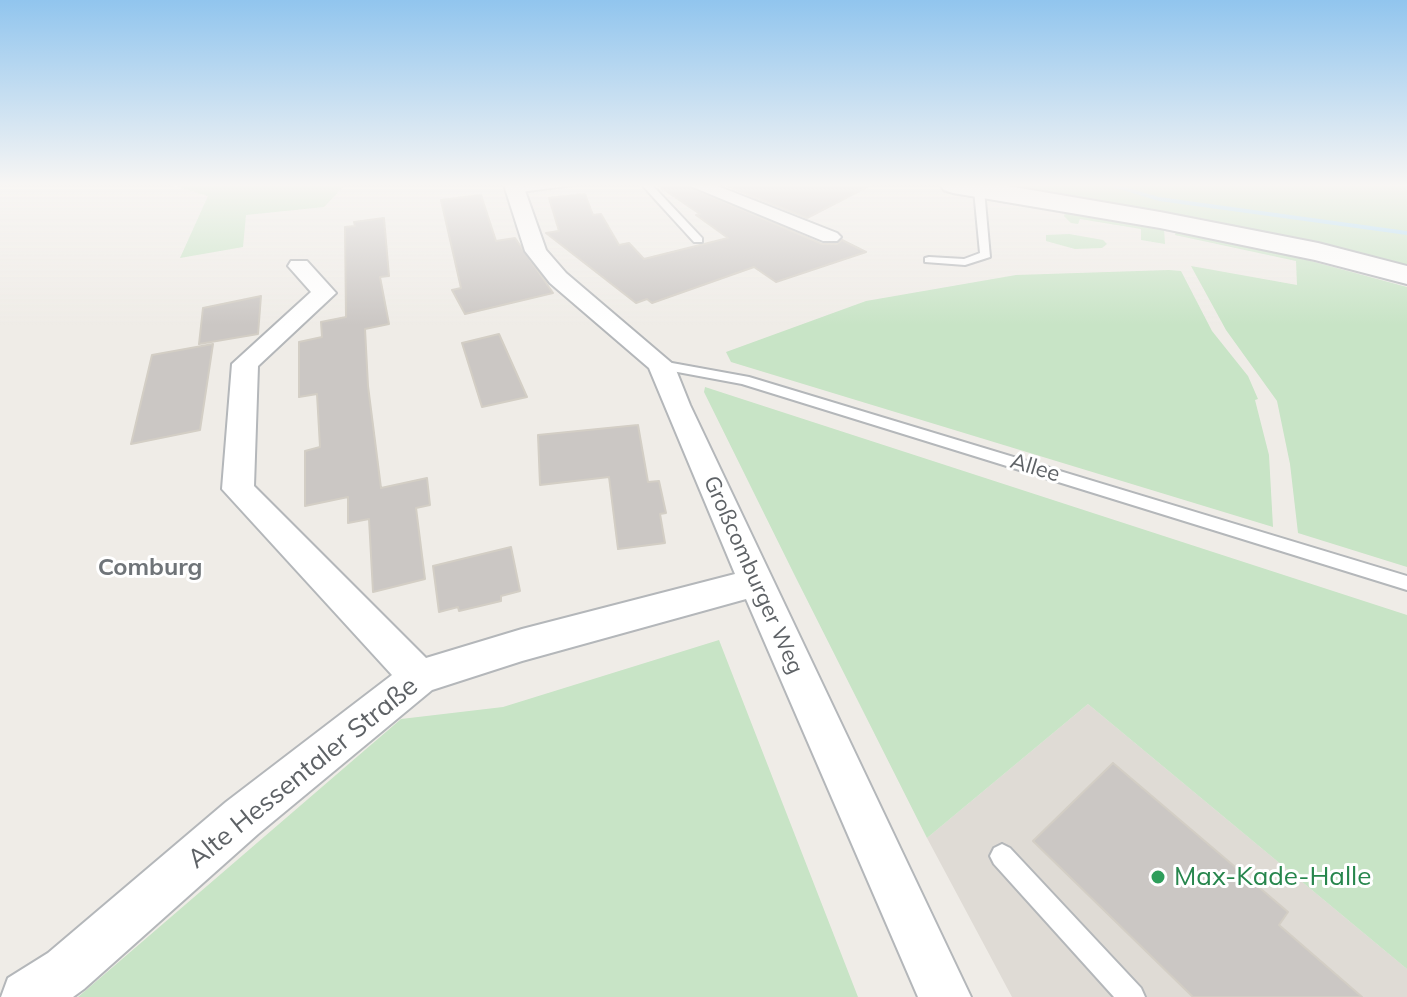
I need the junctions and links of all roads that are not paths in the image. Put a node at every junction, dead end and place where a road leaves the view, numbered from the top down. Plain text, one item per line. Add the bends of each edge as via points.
1 (529, 232) edge
2 (690, 232) edge
3 (816, 232) edge
4 (979, 232) edge
5 (1200, 232) edge
6 (830, 237) dead end
7 (698, 240) dead end
8 (929, 260) dead end
9 (299, 266) dead end
10 (1407, 275) edge
11 (661, 365) junction
12 (757, 582) junction
13 (1407, 583) edge
14 (419, 677) junction
15 (1002, 856) dead end
16 (27, 997) edge
17 (945, 997) edge
18 (1132, 997) edge

1 - 11 street, Großcomburger Weg via 536,251 558,278
2 - 7 lane
3 - 6 street
4 - 8 lane via 986,255 965,262
5 - 10 main road via 1318,252
9 - 14 street via 324,293 245,364 238,489
11 - 12 street, Großcomburger Weg
11 - 13 lane, Allee via 744,380
12 - 14 street, Alte Hessentaler Straße
12 - 17 street, Großcomburger Weg
14 - 16 street, Alte Hessentaler Straße via 242,818 66,971
15 - 18 lane

